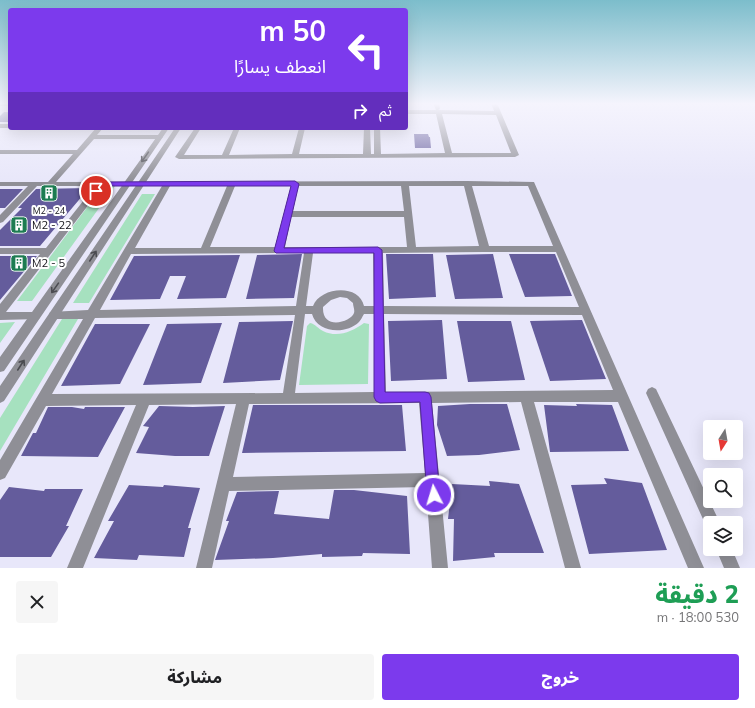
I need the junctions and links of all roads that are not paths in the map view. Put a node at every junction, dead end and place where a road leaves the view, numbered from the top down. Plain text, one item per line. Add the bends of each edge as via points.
1 (98, 130) edge
2 (177, 130) edge
3 (197, 130) edge
4 (236, 130) edge
5 (302, 130) edge
6 (367, 130) edge
7 (377, 130) edge
8 (443, 130) edge
9 (505, 130) edge
10 (163, 132) edge
11 (92, 137) junction
12 (0, 152) edge
13 (78, 152) junction
14 (449, 155) junction
15 (224, 157) junction
16 (295, 157) junction
17 (367, 157) junction
18 (378, 157) junction
19 (405, 183) junction
20 (467, 183) junction
21 (0, 184) edge
22 (35, 184) junction
23 (50, 184) junction
24 (101, 184) junction
25 (127, 184) junction
26 (140, 184) junction
27 (167, 184) junction
28 (232, 184) junction
29 (295, 184) junction
30 (288, 214) junction
31 (408, 214) junction
32 (0, 220) edge
33 (559, 249) junction
34 (309, 250) junction
35 (378, 250) junction
36 (412, 250) junction
37 (485, 250) junction
38 (0, 251) edge
39 (48, 251) junction
40 (128, 251) junction
41 (204, 251) junction
42 (279, 251) junction
43 (301, 310) junction
44 (316, 310) junction
45 (360, 310) junction
46 (379, 310) junction
47 (586, 311) junction
48 (0, 312) edge
49 (92, 314) junction
50 (54, 315) junction
51 (0, 316) edge
52 (35, 316) junction
53 (0, 367) edge
54 (652, 393) dead end
55 (1, 395) edge
56 (526, 396) junction
57 (622, 396) junction
58 (380, 397) junction
59 (425, 397) junction
60 (244, 398) junction
61 (288, 398) junction
62 (145, 399) junction
63 (42, 400) junction
64 (0, 473) edge
65 (432, 480) junction
66 (224, 484) junction
67 (709, 516) edge
68 (727, 556) edge
69 (75, 568) edge
70 (204, 568) edge
71 (440, 568) edge
72 (573, 568) edge
73 (696, 568) edge
74 (732, 568) edge

1 - 11 street
2 - 10 street
2 - 26 street
3 - 15 street via 179,157
4 - 15 street
5 - 16 street
6 - 17 street
7 - 18 street
8 - 14 street
9 - 14 street via 515,155
10 - 11 street
10 -> 25 street
11 - 13 street
12 - 13 street
13 - 23 street
14 - 18 street
15 - 16 street
16 - 17 street
17 - 18 street
19 - 20 street
19 - 29 street
19 - 31 street
20 - 33 street via 531,184
20 - 37 street
21 - 22 street
22 - 23 street
22 - 32 street
23 - 24 street
24 - 25 street
24 - 39 street
25 - 26 street
25 -> 52 street
26 - 27 street
50 -> 26 street
27 - 28 street
27 - 40 street
28 - 29 street
28 - 41 street
29 - 30 street
30 - 31 street
30 - 42 street
31 - 36 street
33 - 37 street
33 - 47 street
34 - 35 street
34 - 42 street
34 - 43 street
35 - 36 street
35 - 46 street
36 - 37 street
38 - 39 street
39 - 48 street
40 - 41 street
40 - 49 street
41 - 42 street
43 - 44 street
43 - 49 street
43 - 61 street
44 - 45 street via 322,300 340,293 357,300
44 - 45 street via 320,321 340,327 354,321
45 - 46 street
46 - 47 street
46 - 58 street
47 - 57 street
49 - 50 street
49 - 63 street
55 -> 50 street
51 - 52 street
52 - 53 street
54 - 67 street
56 - 57 street
56 - 59 street
56 - 72 street
57 - 73 street
58 - 59 street
58 - 61 street
59 - 65 street
60 - 61 street
60 - 62 street
60 - 66 street
62 - 63 street
62 - 69 street
63 - 64 street
65 - 66 street
65 - 71 street
66 - 70 street
68 - 74 street

